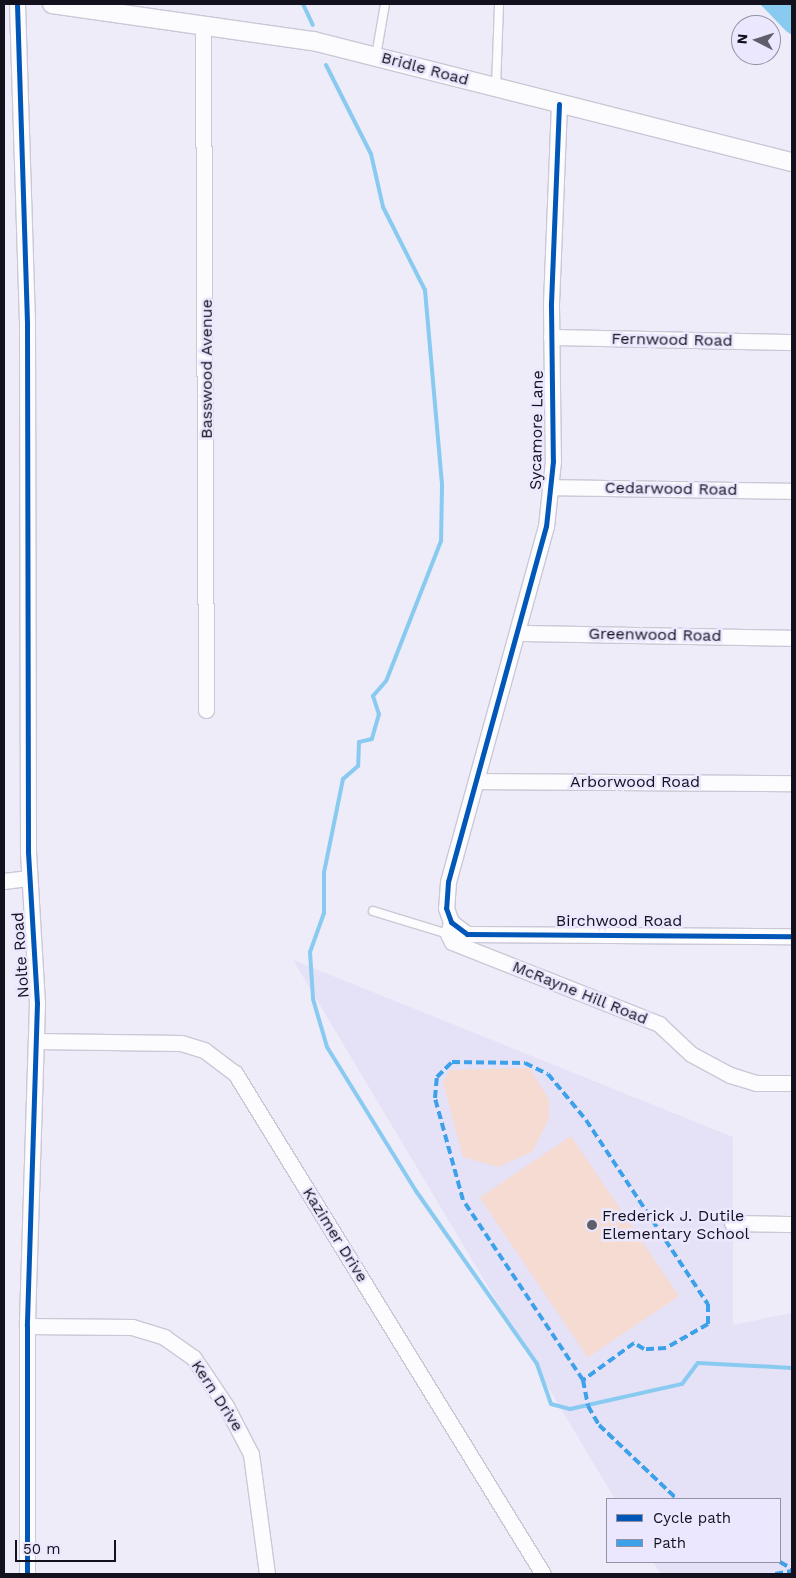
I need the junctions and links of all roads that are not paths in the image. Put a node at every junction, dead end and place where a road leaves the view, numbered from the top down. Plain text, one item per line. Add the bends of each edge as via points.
1 (17, 4) edge
2 (52, 4) edge
3 (385, 4) edge
4 (499, 4) edge
5 (203, 28) junction
6 (376, 56) junction
7 (495, 89) junction
8 (559, 104) junction
9 (792, 162) edge
10 (551, 337) junction
11 (792, 342) edge
12 (550, 487) junction
13 (792, 491) edge
14 (518, 633) junction
15 (792, 638) edge
16 (206, 710) dead end
17 (478, 781) junction
18 (792, 783) edge
19 (28, 878) junction
20 (4, 881) edge
21 (373, 911) dead end
22 (449, 928) junction
23 (792, 936) edge
24 (36, 1041) junction
25 (792, 1083) edge
26 (732, 1223) dead end
27 (792, 1224) edge
28 (26, 1326) junction
29 (28, 1574) edge
30 (267, 1574) edge
31 (543, 1574) edge

1 - 19 street, Nolte Road via 27,324
2 - 5 street, Bridle Road
3 - 6 lane
4 - 7 lane
5 - 6 street, Bridle Road via 313,41
5 - 16 street, Basswood Avenue
6 - 7 street, Bridle Road
7 - 8 street, Bridle Road
8 - 9 street, Bridle Road
8 - 10 street, Sycamore Lane
10 - 11 street, Fernwood Road
10 - 12 street, Sycamore Lane
12 - 13 street, Cedarwood Road
12 - 14 street, Sycamore Lane via 546,526
14 - 15 street, Greenwood Road
14 - 17 street, Sycamore Lane
17 - 18 street, Arborwood Road
17 - 22 street, Sycamore Lane via 448,882 446,908
19 - 20 street
19 - 24 street, Nolte Road via 36,969
21 - 22 lane, McRayne Hill Road
22 - 23 street, Birchwood Road via 467,934
22 - 25 street, McRayne Hill Road via 452,942 659,1024 691,1054 730,1074 756,1083
24 - 28 street, Nolte Road
24 - 31 street, Kazimer Drive via 181,1043 204,1050 235,1072
26 - 27 street
28 - 29 street, Nolte Road
28 - 30 street, Kern Drive via 132,1327 164,1337 192,1357 226,1406 251,1454

